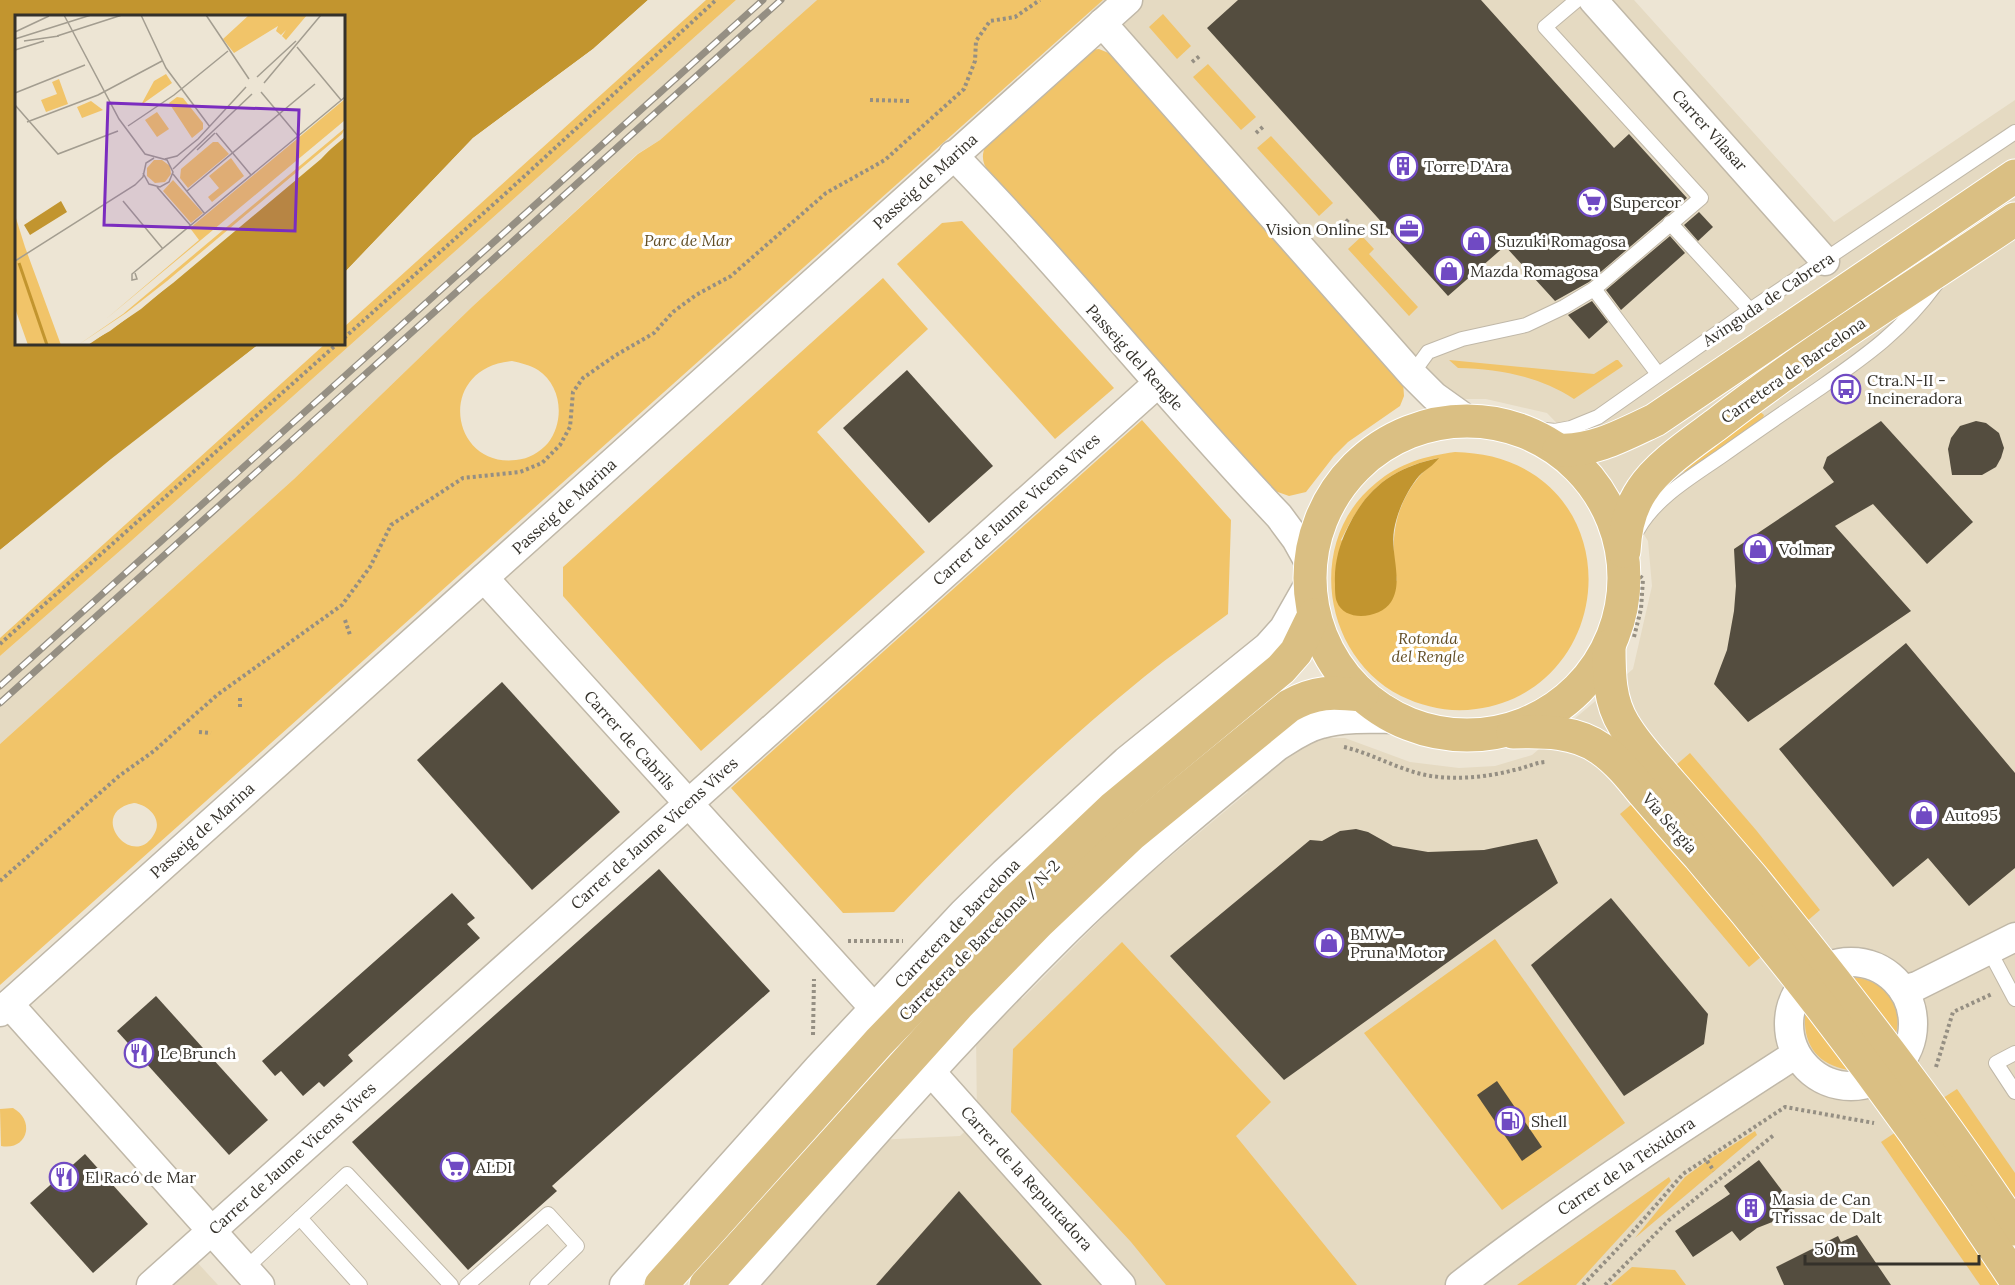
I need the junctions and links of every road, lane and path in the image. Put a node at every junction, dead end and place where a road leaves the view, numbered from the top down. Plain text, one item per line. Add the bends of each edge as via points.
1 (716, 0) edge
2 (1040, 0) edge
3 (1128, 0) edge
4 (1577, 0) edge
5 (1593, 0) edge
6 (1102, 23) junction
7 (1201, 55) dead end
8 (1192, 62) dead end
9 (870, 100) dead end
10 (911, 101) dead end
11 (1264, 126) dead end
12 (2015, 132) edge
13 (1256, 133) dead end
14 (953, 155) junction
15 (2015, 176) edge
16 (1350, 218) dead end
17 (2015, 219) edge
18 (1670, 223) junction
19 (1341, 226) dead end
20 (1825, 261) junction
21 (1594, 289) junction
22 (1750, 310) junction
23 (345, 337) edge
24 (336, 345) edge
25 (1412, 374) junction
26 (1659, 374) junction
27 (1158, 383) junction
28 (1469, 421) junction
29 (1509, 426) junction
30 (1559, 450) junction
31 (1624, 562) junction
32 (484, 578) junction
33 (1311, 588) junction
34 (345, 620) dead end
35 (350, 635) dead end
36 (0, 644) edge
37 (1609, 646) junction
38 (1362, 695) junction
39 (240, 698) dead end
40 (240, 710) dead end
41 (1397, 719) junction
42 (199, 732) dead end
43 (1497, 732) junction
44 (211, 734) dead end
45 (1339, 746) dead end
46 (1549, 761) dead end
47 (687, 803) junction
48 (0, 881) edge
49 (2015, 937) edge
50 (1989, 950) junction
51 (1813, 975) junction
52 (2008, 986) junction
53 (1903, 990) junction
54 (2015, 999) edge
55 (4, 1008) edge
56 (874, 1008) junction
57 (2015, 1053) edge
58 (1796, 1054) junction
59 (932, 1072) junction
60 (1897, 1085) junction
61 (2015, 1092) edge
62 (1774, 1134) dead end
63 (1707, 1161) dead end
64 (1714, 1171) dead end
65 (300, 1218) junction
66 (2015, 1229) edge
67 (211, 1232) junction
68 (252, 1277) edge
69 (2015, 1279) edge
70 (151, 1285) edge
71 (360, 1285) edge
72 (451, 1285) edge
73 (467, 1285) edge
74 (537, 1285) edge
75 (624, 1285) edge
76 (661, 1285) edge
77 (706, 1285) edge
78 (742, 1285) edge
79 (1121, 1285) edge
80 (1460, 1285) edge
81 (1583, 1285) edge
82 (1605, 1285) edge

1 - 23 path
2 - 48 path via 1015,18 990,21 976,40 975,61 964,89 885,160 826,193 731,276 696,295 654,333 583,378 573,392 570,427 560,445 542,463 520,472 463,478 391,525 369,567 342,605 217,695
3 - 6 street, Passeig de Marina
4 - 18 lane via 1545,27 1701,198
5 - 20 street, Carrer Vilasar
6 - 14 street, Passeig de Marina
6 - 25 street
7 - 8 path
9 - 10 path
11 - 13 path
12 - 20 lane, Avinguda de Cabrera
14 - 27 street, Passeig del Rengle
14 - 32 street, Passeig de Marina
15 - 30 main road via 1654,420 1623,436 1577,451
16 - 19 path
17 - 31 main road, Carretera de Barcelona via 1753,395 1664,467 1642,489 1629,514
18 - 21 lane
18 - 22 lane
20 - 22 lane, Avinguda de Cabrera
21 - 25 lane via 1526,325 1462,339 1428,352
21 - 26 lane
22 - 26 lane, Avinguda de Cabrera
24 - 36 path
25 - 28 street
26 - 29 lane, Avinguda de Cabrera via 1598,417 1571,428
27 - 33 street, Passeig del Rengle via 1279,516 1296,539
27 - 47 street, Carrer de Jaume Vicens Vives
28 - 29 main road
28 - 33 main road via 1417,429 1393,439 1352,471 1335,491 1314,538
29 - 30 main road
30 - 31 main road via 1596,488 1610,511
31 - 37 main road via 1619,619
32 - 47 street, Carrer de Cabrils
32 - 55 street, Passeig de Marina
33 - 38 main road via 1323,642 1337,667
33 - 56 street, Carretera de Barcelona via 1267,647 1126,761 963,913
33 - 76 main road, Carretera de Barcelona / N-2 via 1296,652 1281,669 1113,808 1015,901 932,985
34 - 35 path
37 - 43 main road via 1581,686 1563,702 1520,726
37 - 51 main road, Via Sèrgia via 1609,683 1624,726 1730,852
38 - 41 main road
38 - 77 main road, Carretera de Barcelona / N-2 via 1324,693 1289,706 1131,835 959,1004
39 - 40 path
41 - 43 main road via 1429,731 1463,735
41 - 59 street via 1319,724 1278,746 1156,849 1057,940
42 - 44 path
43 - 51 main road, Via Sèrgia via 1570,735 1587,740 1611,756 1717,878
45 - 46 path via 1431,776 1499,774
47 - 56 street, Carrer de Cabrils
47 - 67 street, Carrer de Jaume Vicens Vives
49 - 50 street
50 - 52 lane
50 - 53 street
51 - 53 street via 1841,962 1859,962 1891,976
51 - 58 street via 1794,996 1790,1011 1790,1040
51 - 60 main road, Via Sèrgia
52 - 54 lane
52 - 60 path via 1953,1012 1932,1080
53 - 60 street via 1913,1019 1912,1035
55 - 67 street
56 - 75 street, Carretera de Barcelona
57 - 61 lane via 1996,1063
58 - 60 street via 1822,1079 1840,1085
58 - 80 street, Carrer de la Teixidora via 1611,1174
59 - 78 street
59 - 79 street, Carrer de la Repuntadora
60 - 66 main road, Via Sèrgia
60 - 69 main road, Via Sèrgia
60 - 81 path via 1873,1123 1785,1107 1683,1174
62 - 82 path via 1669,1220
63 - 64 path
65 - 68 lane
65 - 71 lane
65 - 72 lane via 347,1174
67 - 68 street
67 - 70 street, Carrer de Jaume Vicens Vives
73 - 74 lane via 548,1214 578,1246

